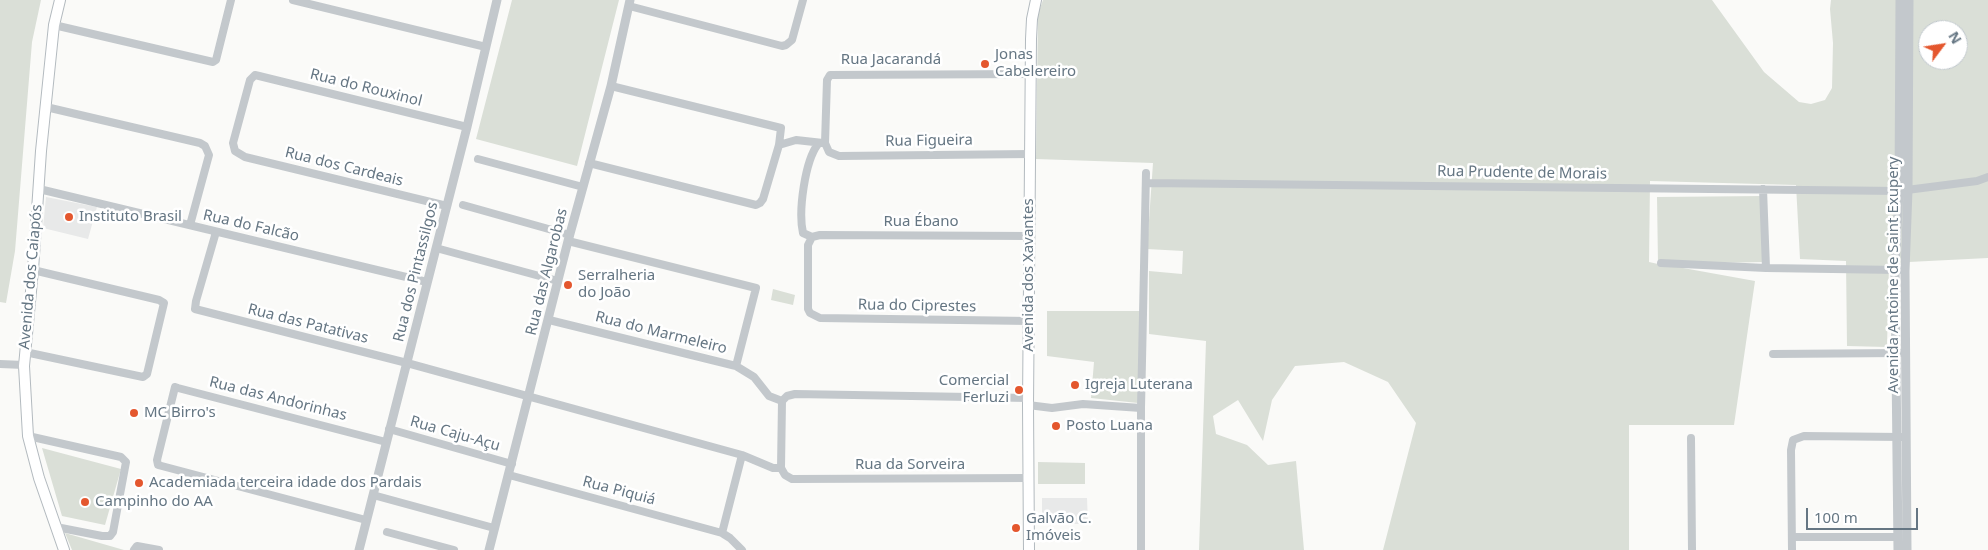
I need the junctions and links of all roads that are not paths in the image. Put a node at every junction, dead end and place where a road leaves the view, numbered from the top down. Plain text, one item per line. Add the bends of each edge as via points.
1 (60, 0) edge
2 (231, 0) edge
3 (293, 0) edge
4 (497, 0) edge
5 (803, 0) edge
6 (1036, 0) edge
7 (1900, 0) edge
8 (1909, 0) edge
9 (630, 3) edge
10 (54, 25) junction
11 (486, 47) junction
12 (1031, 74) junction
13 (611, 86) junction
14 (46, 107) junction
15 (467, 127) junction
16 (821, 143) junction
17 (778, 145) junction
18 (236, 152) joint
19 (1030, 154) junction
20 (478, 159) dead end
21 (589, 163) junction
22 (1146, 173) dead end
23 (1988, 177) edge
24 (1146, 183) junction
25 (583, 187) junction
26 (39, 189) junction
27 (1763, 189) junction
28 (1904, 190) junction
29 (463, 205) dead end
30 (447, 206) junction
31 (190, 225) junction
32 (216, 232) junction
33 (1029, 236) junction
34 (812, 237) junction
35 (569, 238) junction
36 (436, 248) junction
37 (1661, 263) dead end
38 (1766, 268) junction
39 (33, 270) junction
40 (1900, 270) junction
41 (427, 282) junction
42 (558, 282) junction
43 (549, 320) junction
44 (1029, 321) junction
45 (25, 352) junction
46 (1896, 353) junction
47 (1906, 353) junction
48 (1773, 354) dead end
49 (407, 363) junction
50 (0, 364) edge
51 (24, 365) junction
52 (736, 366) junction
53 (530, 396) junction
54 (782, 401) junction
55 (1028, 402) junction
56 (1141, 408) junction
57 (390, 429) junction
58 (28, 436) junction
59 (1902, 437) junction
60 (1691, 438) dead end
61 (386, 442) junction
62 (742, 455) junction
63 (512, 464) junction
64 (781, 468) junction
65 (509, 476) junction
66 (1028, 478) junction
67 (373, 495) junction
68 (366, 520) junction
69 (56, 526) junction
70 (494, 528) junction
71 (387, 532) dead end
72 (722, 533) junction
73 (1792, 537) junction
74 (1898, 537) junction
75 (136, 548) edge
76 (738, 548) edge
77 (64, 550) edge
78 (158, 550) edge
79 (359, 550) edge
80 (453, 550) edge
81 (489, 550) edge
82 (1029, 550) edge
83 (1141, 550) edge
84 (1692, 550) edge
85 (1792, 550) edge
86 (1898, 550) edge
87 (1908, 550) edge

1 - 10 main road, Avenida dos Caiapós
2 - 10 street via 216,60 211,62
3 - 11 street
4 - 11 street, Rua dos Pintassilgos
5 - 9 street via 792,40 782,46
6 - 12 main road, Avenida dos Xavantes via 1032,18
7 - 28 street, Avenida Antoine de Saint Exupery
8 - 28 street, Avenida Antoine de Saint Exupery
9 - 13 street, Rua das Algarobas
10 - 14 main road, Avenida dos Caiapós
11 - 15 street, Rua dos Pintassilgos
12 - 16 street, Rua Jacarandá via 830,75
12 - 19 main road, Avenida dos Xavantes
13 - 17 street via 781,128
13 - 21 street, Rua das Algarobas
14 - 26 main road, Avenida dos Caiapós
14 - 31 street via 205,146 209,155
15 - 18 street, Rua do Rouxinol via 255,75 250,80 233,143
15 - 30 street, Rua dos Pintassilgos
16 - 17 street via 796,140
16 - 19 street, Rua Figueira via 829,152 839,156
16 - 34 street via 811,154 802,199 800,221 803,233
17 - 21 street via 763,199 752,204
18 - 30 street, Rua dos Cardeais via 245,157
19 - 33 main road, Avenida dos Xavantes
20 - 25 street
21 - 25 street, Rua das Algarobas
22 - 24 street
23 - 28 street, Rua Prudente de Morais
24 - 27 street, Rua Prudente de Morais
24 - 56 street
25 - 35 street, Rua das Algarobas
26 - 31 street, Rua do Falcão
26 - 39 main road, Avenida dos Caiapós
27 - 28 street, Rua Prudente de Morais
27 - 38 street
28 - 40 street, Avenida Antoine de Saint Exupery
29 - 35 street
30 - 36 street, Rua dos Pintassilgos
31 - 32 street, Rua do Falcão
32 - 41 street, Rua do Falcão
32 - 49 street, Rua das Patativas via 195,310
33 - 34 street, Rua Ébano
33 - 44 main road, Avenida dos Xavantes
34 - 44 street, Rua do Ciprestes via 808,245 808,309 814,316
35 - 42 street, Rua das Algarobas
35 - 52 street via 756,288
36 - 41 street, Rua dos Pintassilgos
36 - 42 street
37 - 38 street
38 - 40 street
39 - 45 main road, Avenida dos Caiapós
39 - 45 street via 159,300 164,304 147,374 141,377
40 - 46 street, Avenida Antoine de Saint Exupery
40 - 47 street, Avenida Antoine de Saint Exupery
41 - 49 street, Rua dos Pintassilgos
42 - 43 street, Rua das Algarobas
43 - 52 street, Rua do Marmeleiro
43 - 53 street, Rua das Algarobas
44 - 55 main road, Avenida dos Xavantes
45 - 51 main road, Avenida dos Caiapós
46 - 47 street
46 - 48 street
46 - 59 street, Avenida Antoine de Saint Exupery
47 - 59 street, Avenida Antoine de Saint Exupery
49 - 53 street, Rua das Patativas
49 - 57 street, Rua dos Pintassilgos
50 - 51 street
51 - 58 main road, Avenida dos Caiapós
52 - 54 street via 754,377 769,396
53 - 62 street
53 - 63 street, Rua das Algarobas
54 - 55 street via 795,394
54 - 64 street
55 - 56 street via 1052,408 1083,404
55 - 66 main road, Avenida dos Xavantes
56 - 83 street
57 - 61 street, Rua dos Pintassilgos
57 - 63 street, Rua Caju-Açu
58 - 69 main road, Avenida dos Caiapós via 38,487
58 - 69 street via 121,457 126,463 110,536
59 - 73 street via 1804,436 1793,440
59 - 74 street, Avenida Antoine de Saint Exupery
59 - 87 street, Avenida Antoine de Saint Exupery
60 - 84 street
61 - 67 street, Rua dos Pintassilgos
61 - 68 street, Rua das Andorinhas via 175,388 157,460 159,466
62 - 64 street via 773,468
62 - 72 street
63 - 65 street, Rua das Algarobas
64 - 66 street, Rua da Sorveira via 792,479
65 - 70 street, Rua das Algarobas
65 - 72 street, Rua Piquiá
66 - 82 main road, Avenida dos Xavantes
67 - 68 street, Rua dos Pintassilgos
67 - 70 street
68 - 79 street, Rua dos Pintassilgos
69 - 77 main road, Avenida dos Caiapós
70 - 81 street, Rua das Algarobas
71 - 80 street
72 - 76 street
73 - 74 street
73 - 85 street
74 - 86 street, Avenida Antoine de Saint Exupery
75 - 78 street

